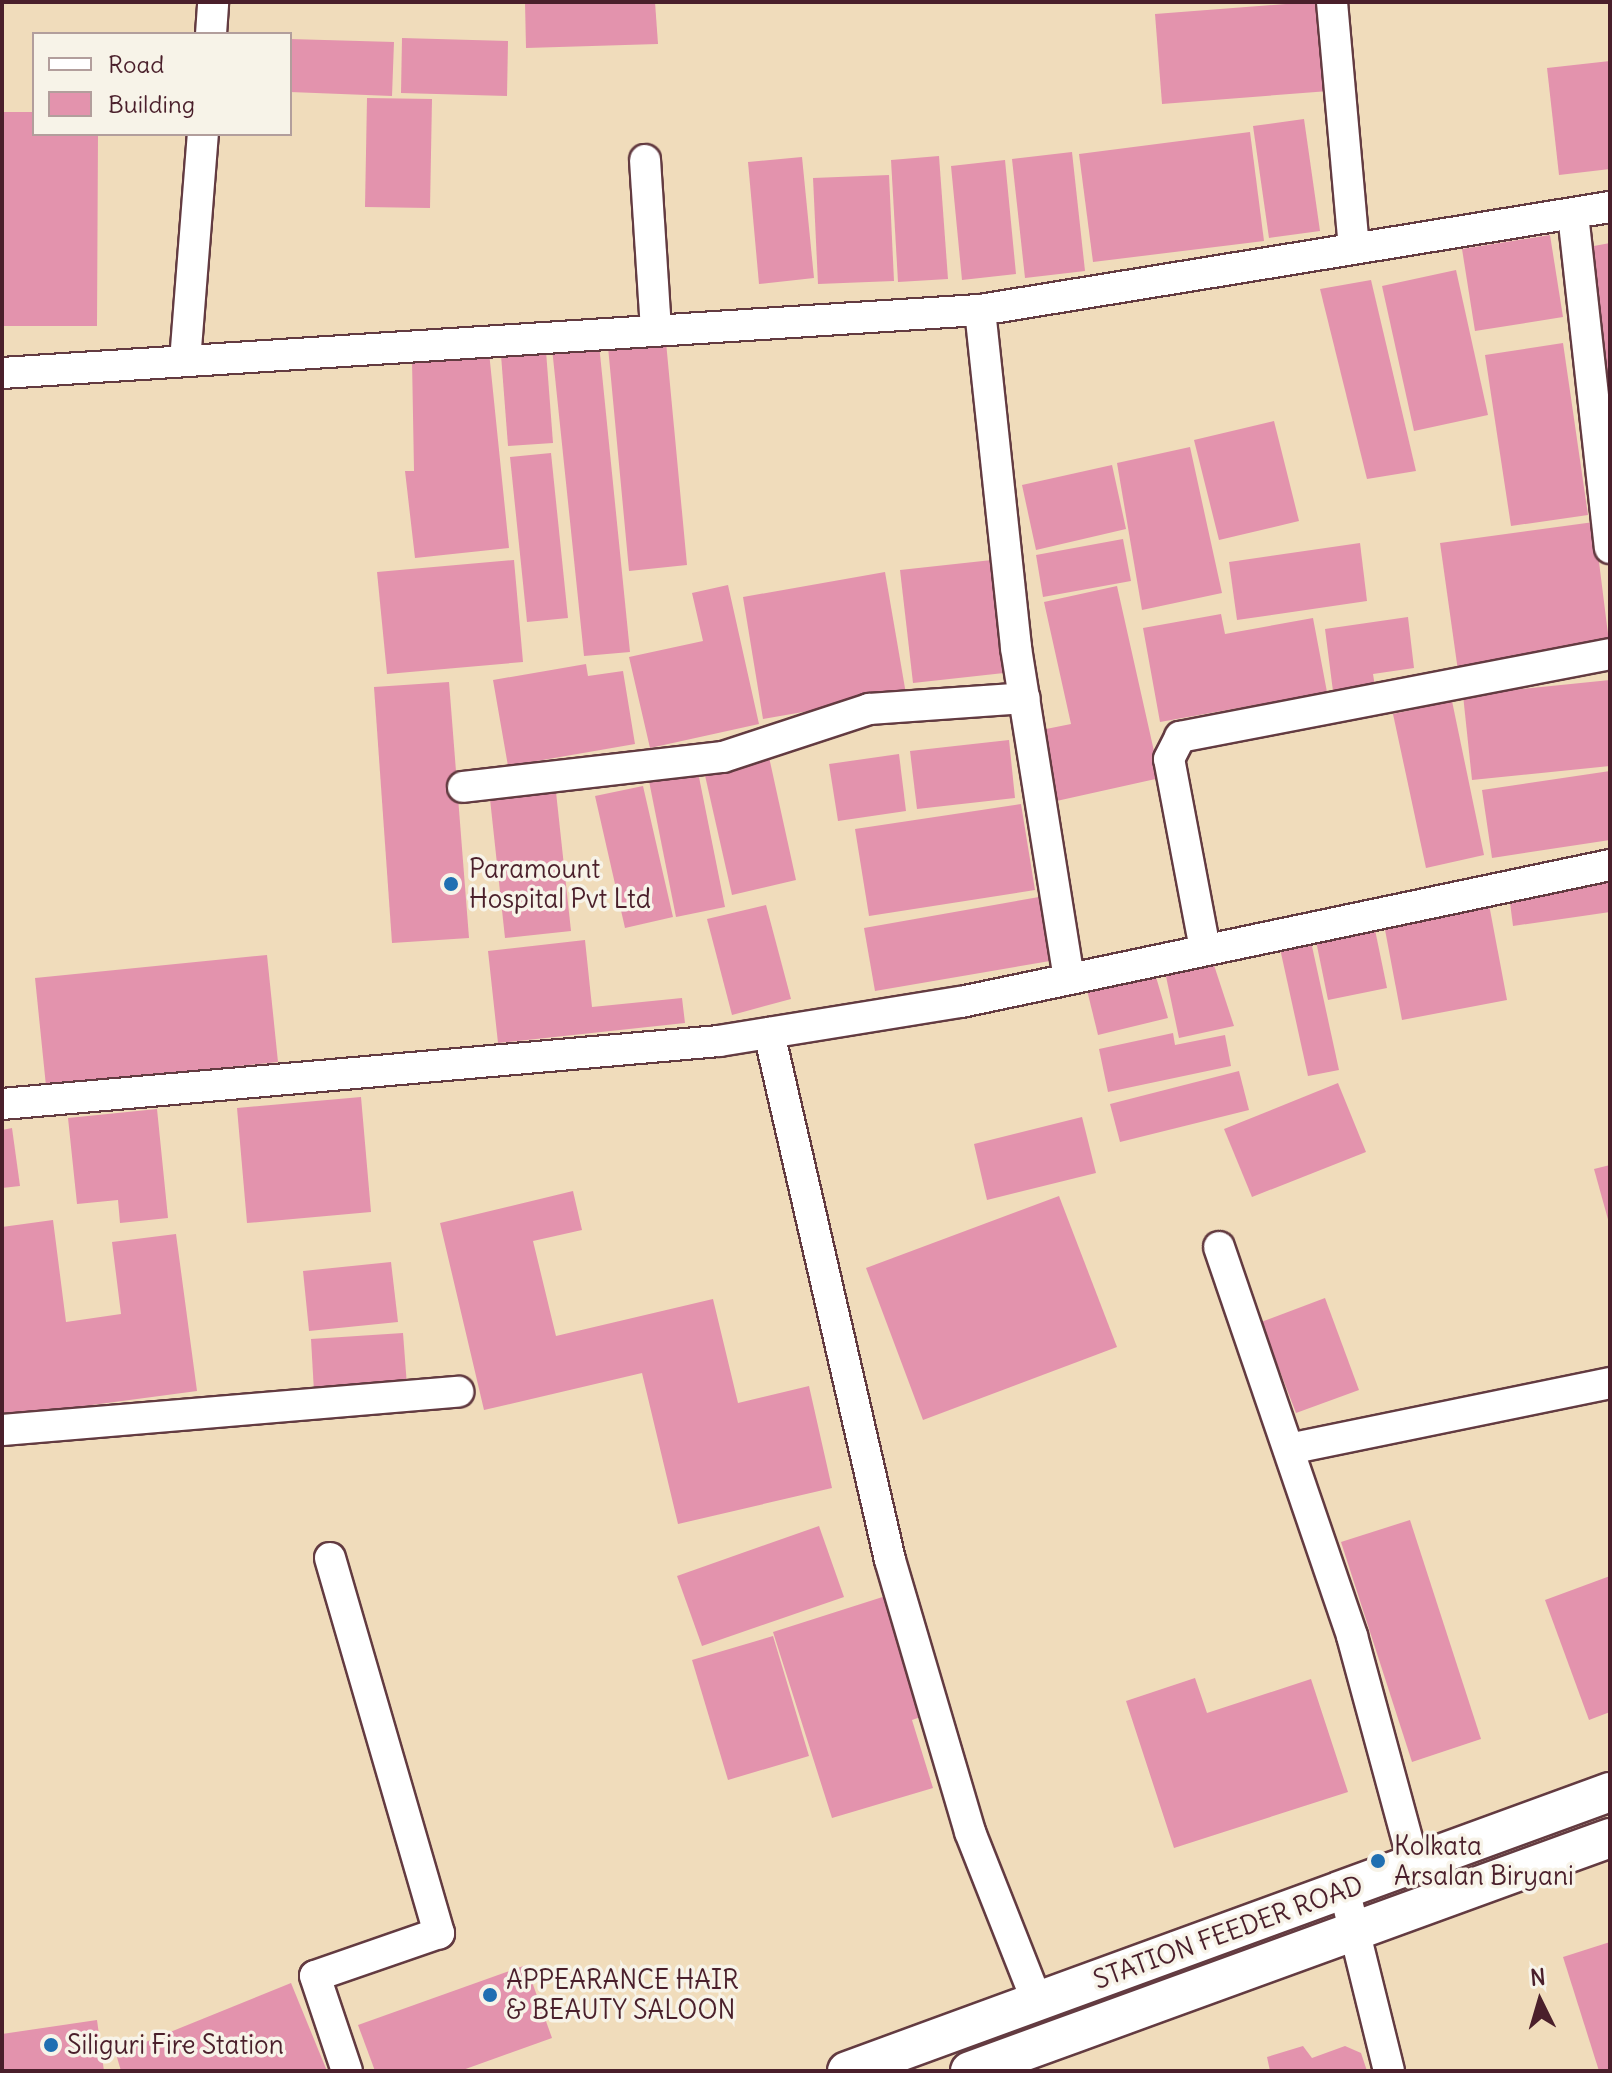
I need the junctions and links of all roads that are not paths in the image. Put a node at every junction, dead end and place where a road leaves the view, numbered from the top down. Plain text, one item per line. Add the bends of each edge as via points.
1 (213, 2) edge
2 (1332, 2) edge
3 (211, 32) edge
4 (203, 136) edge
5 (645, 160) dead end
6 (1610, 207) edge
7 (1573, 214) junction
8 (1354, 248) junction
9 (980, 310) junction
10 (656, 331) junction
11 (185, 361) junction
12 (2, 373) edge
13 (1610, 548) edge
14 (1610, 654) edge
15 (1025, 698) junction
16 (463, 787) dead end
17 (1610, 865) edge
18 (1205, 949) junction
19 (1069, 979) junction
20 (769, 1033) junction
21 (2, 1104) edge
22 (1219, 1247) dead end
23 (1610, 1383) edge
24 (458, 1392) dead end
25 (2, 1430) edge
26 (1289, 1449) junction
27 (330, 1558) dead end
28 (1610, 1792) edge
29 (1610, 1838) edge
30 (1414, 1864) junction
31 (1344, 1889) junction
32 (1356, 1930) junction
33 (1037, 2001) junction
34 (347, 2071) edge
35 (847, 2071) edge
36 (970, 2071) edge
37 (1389, 2071) edge

1 - 3 street
2 - 8 street
4 - 11 street
5 - 10 street
6 - 7 street
7 - 8 street
7 - 13 street
8 - 9 street
9 - 10 street
9 - 15 street
10 - 11 street
11 - 12 street
14 - 18 street via 1180,737 1169,759
15 - 16 street via 869,709 723,757
15 - 19 street
17 - 18 street
18 - 19 street
19 - 20 street
20 - 21 street
20 - 33 street via 890,1560 970,1832
22 - 26 street
23 - 26 street
24 - 25 street
26 - 30 street via 1352,1636
27 - 34 street via 439,1933 315,1976
28 - 30 street, STATION FEEDER ROAD
29 - 32 street, STATION FEEDER ROAD
30 - 31 street, STATION FEEDER ROAD
31 - 32 street
31 - 33 street, STATION FEEDER ROAD
32 - 36 street, STATION FEEDER ROAD
32 - 37 street
33 - 35 street, STATION FEEDER ROAD

